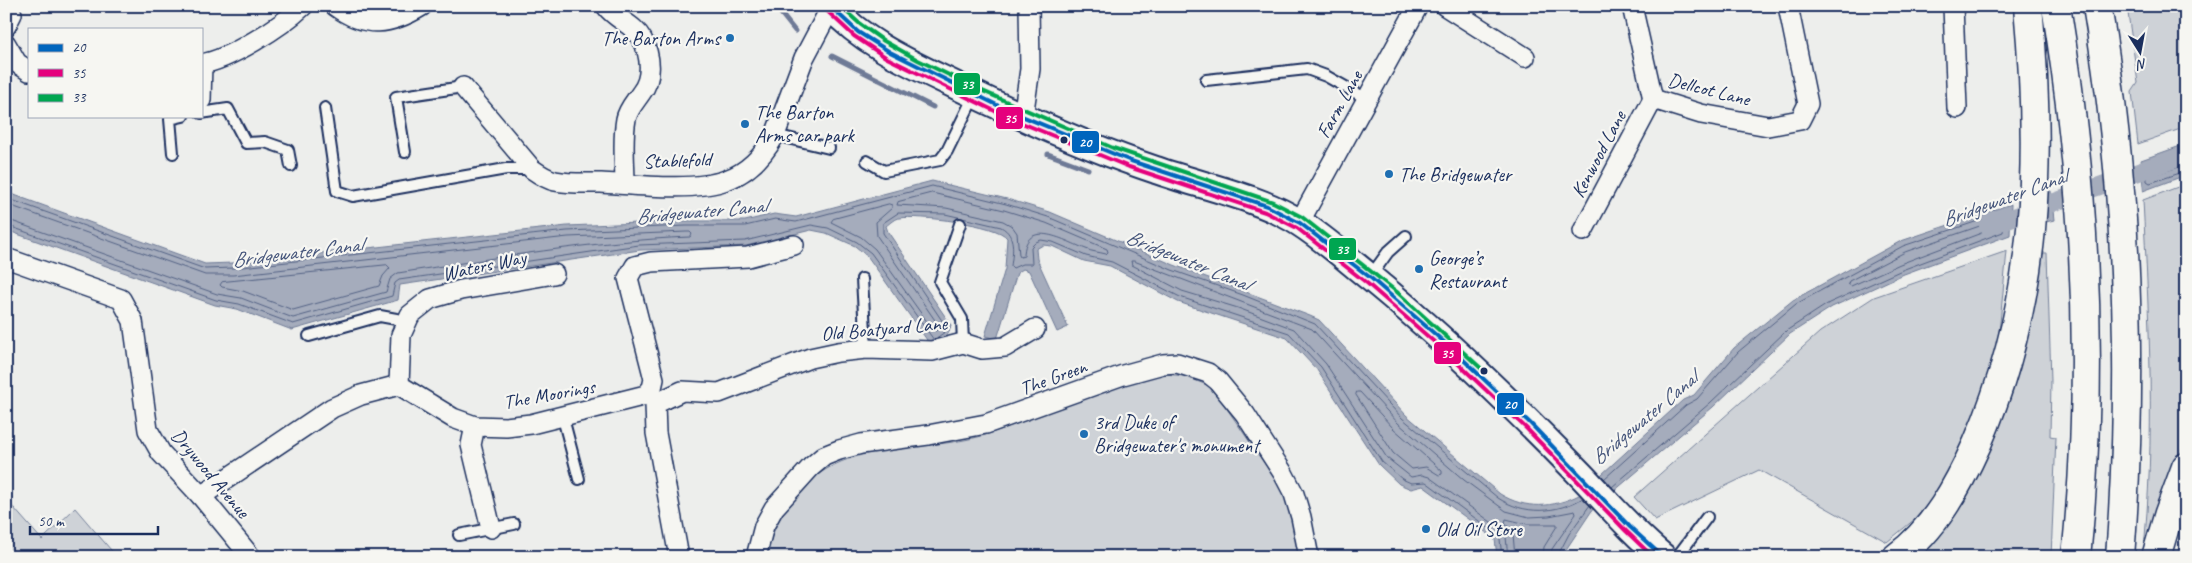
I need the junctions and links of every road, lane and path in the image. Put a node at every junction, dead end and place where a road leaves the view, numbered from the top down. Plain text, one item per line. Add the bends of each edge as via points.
1 (303, 6) edge
2 (335, 6) edge
3 (422, 6) edge
4 (606, 6) edge
5 (1029, 6) edge
6 (1418, 6) edge
7 (1445, 6) edge
8 (1632, 6) edge
9 (1788, 6) edge
10 (1953, 6) edge
11 (2028, 6) edge
12 (2056, 6) edge
13 (2097, 6) edge
14 (836, 8) edge
15 (8, 53) edge
16 (1525, 57) dead end
17 (202, 64) edge
18 (28, 70) edge
19 (1206, 80) dead end
20 (464, 87) joint
21 (975, 95) junction
22 (1368, 99) junction
23 (1653, 99) junction
24 (325, 108) dead end
25 (1957, 108) dead end
26 (202, 113) edge
27 (1023, 117) junction
28 (174, 118) edge
29 (775, 135) junction
30 (829, 148) dead end
31 (405, 152) dead end
32 (173, 154) dead end
33 (867, 161) dead end
34 (291, 166) dead end
35 (532, 169) junction
36 (625, 184) junction
37 (1300, 222) junction
38 (960, 224) dead end
39 (1583, 231) dead end
40 (1406, 236) dead end
41 (794, 245) dead end
42 (6, 258) edge
43 (554, 274) dead end
44 (1370, 278) junction
45 (862, 279) dead end
46 (407, 321) junction
47 (1035, 329) dead end
48 (309, 336) dead end
49 (964, 343) junction
50 (866, 350) junction
51 (399, 386) junction
52 (563, 418) junction
53 (475, 426) junction
54 (2186, 467) edge
55 (579, 479) dead end
56 (201, 496) junction
57 (1707, 517) dead end
58 (514, 524) dead end
59 (491, 528) junction
60 (459, 535) dead end
61 (251, 557) edge
62 (679, 557) edge
63 (756, 557) edge
64 (1309, 557) edge
65 (1663, 557) edge
66 (1678, 557) edge
67 (1897, 557) edge
68 (2076, 557) edge
69 (2120, 557) edge
70 (2156, 557) edge

1 - 17 street via 274,29 221,58
2 - 3 street via 367,22 388,22
4 - 36 street via 642,39 650,68 646,86 626,118
5 - 27 street via 1030,70
6 - 22 street, Farm Lane
7 - 16 street
8 - 23 street, Dellcot Lane
9 - 23 street, Dellcot Lane via 1808,104 1800,120 1768,126 1701,114
10 - 25 street
11 - 67 highway via 2035,106 2035,177 2026,283 2016,332 2002,381 1963,474 1940,512 1919,538
12 - 68 highway via 2076,161 2086,306 2086,423
13 - 69 highway via 2111,94 2127,277 2128,424
14 - 21 main road via 880,46
14 - 29 street, Stablefold via 804,58
15 - 18 street
19 - 22 lane via 1307,69
20 - 31 lane via 396,97
20 - 35 street, Stablefold
21 - 27 main road
21 - 33 lane via 948,151 940,160 884,170
22 - 37 street, Farm Lane
23 - 39 street, Kenwood Lane
24 - 35 lane via 337,191 353,196 506,169
26 - 34 lane via 228,109 246,143 265,142 288,150
27 - 37 main road via 1111,154 1271,208
28 - 32 lane via 170,119
29 - 30 lane
29 - 36 street, Stablefold via 756,162 727,180 699,185
35 - 36 street, Stablefold via 556,181
37 - 44 main road
38 - 49 lane via 940,282 962,319
40 - 44 lane via 1388,252
41 - 52 street, The Moorings via 748,256 634,266 628,278 654,379 652,388 646,395
42 - 56 street, Drywood Avenue via 121,299 133,321 148,430 161,453
43 - 46 street, Waters Way via 461,290 430,300
44 - 65 main road via 1480,376
45 - 50 lane
46 - 48 lane via 380,316
46 - 51 street via 401,335
47 - 49 street, Old Boatyard Lane via 1005,347 982,349
49 - 50 street, Old Boatyard Lane via 932,351
50 - 62 street, Old Boatyard Lane via 810,358 719,393 682,391 655,404 656,433
51 - 53 street, The Moorings via 453,418
51 - 56 street via 361,395 332,408
52 - 53 street, The Moorings via 523,425
52 - 55 lane
53 - 59 street via 471,445
54 - 70 highway
56 - 61 street, Drywood Avenue
57 - 66 lane
58 - 59 lane
59 - 60 lane
63 - 64 street, The Green via 764,526 774,508 824,456 861,444 928,436 986,424 1123,376 1177,363 1208,373 1245,414 1294,494

